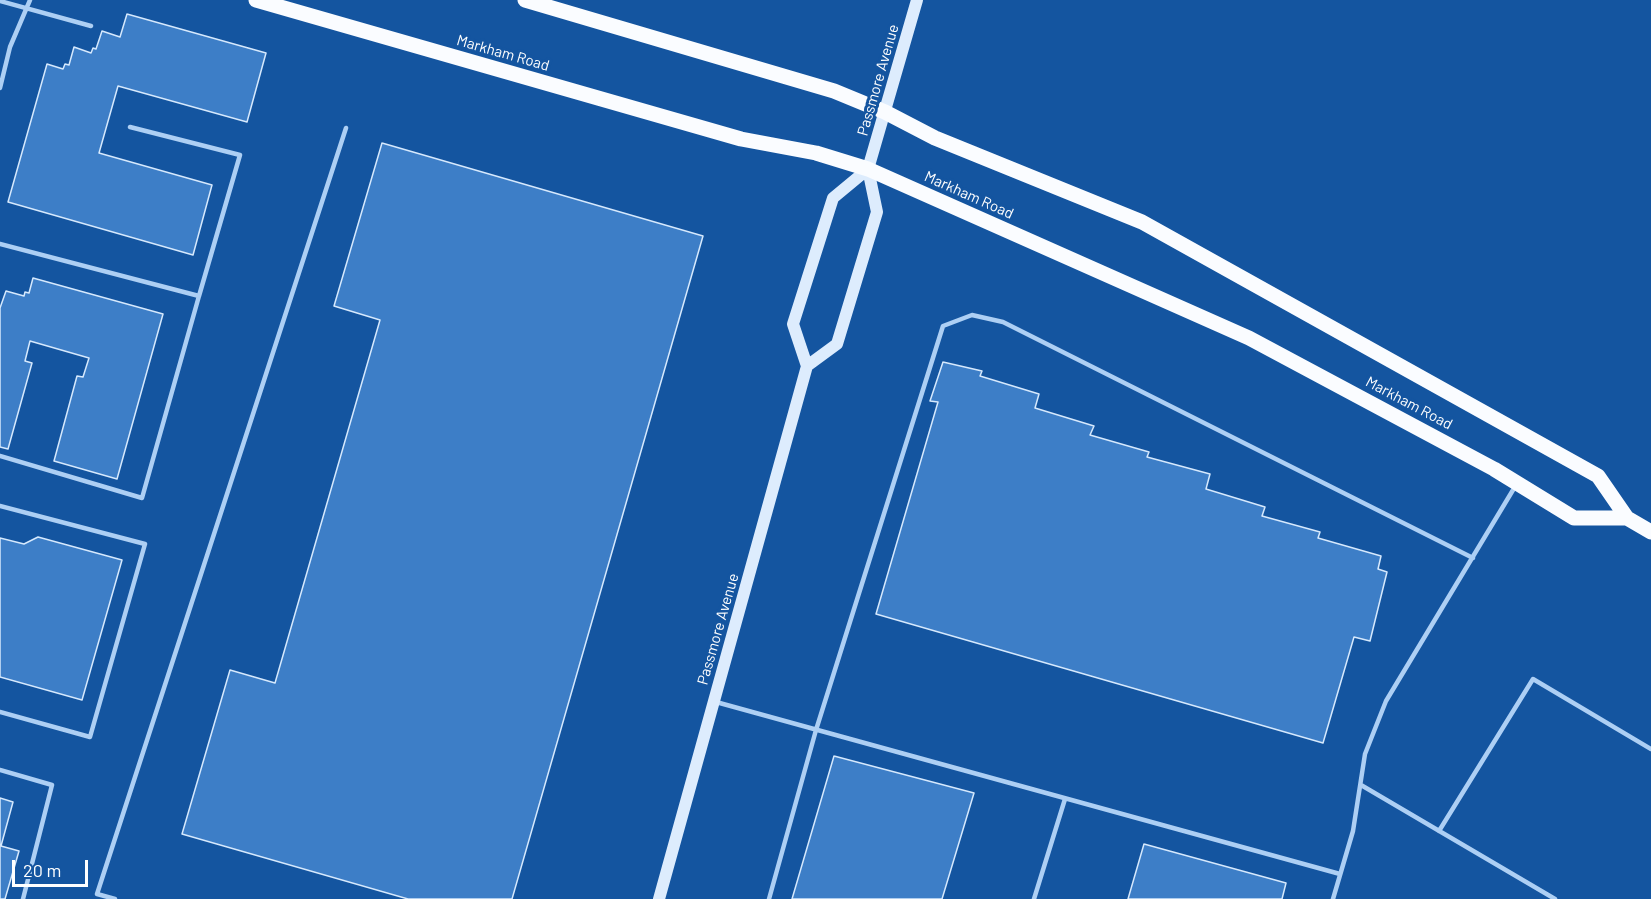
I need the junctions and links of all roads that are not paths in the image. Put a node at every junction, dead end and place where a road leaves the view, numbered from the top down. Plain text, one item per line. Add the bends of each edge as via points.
1 (30, 0) edge
2 (256, 0) edge
3 (525, 0) edge
4 (917, 0) edge
5 (0, 1) edge
6 (27, 8) junction
7 (90, 26) dead end
8 (0, 88) edge
9 (885, 112) junction
10 (130, 127) dead end
11 (346, 128) dead end
12 (868, 169) junction
13 (0, 243) edge
14 (199, 296) junction
15 (807, 366) junction
16 (0, 456) edge
17 (1517, 482) junction
18 (0, 506) edge
19 (1627, 518) junction
20 (1651, 532) edge
21 (1473, 558) junction
22 (714, 702) junction
23 (0, 712) edge
24 (816, 730) junction
25 (1651, 749) edge
26 (0, 770) edge
27 (1361, 785) junction
28 (1065, 799) junction
29 (1439, 831) junction
30 (1340, 874) junction
31 (22, 899) edge
32 (115, 899) edge
33 (659, 899) edge
34 (769, 899) edge
35 (1034, 899) edge
36 (1333, 899) edge
37 (1555, 899) edge

1 - 6 lane
2 - 12 main road, Markham Road via 741,139 816,153
3 - 9 main road, Markham Road via 834,91
4 - 9 street, Passmore Avenue
5 - 6 lane
6 - 7 lane
6 - 8 lane via 10,47
9 - 12 street, Passmore Avenue
9 - 19 main road, Markham Road via 935,138 1142,222 1598,476
10 - 14 lane via 240,155
11 - 32 lane via 97,894
12 - 15 street, Passmore Avenue via 877,212 837,344
12 - 15 street via 833,198 793,324
12 - 17 main road, Markham Road via 1249,338
13 - 14 lane
14 - 16 lane via 142,498
15 - 22 street, Passmore Avenue
17 - 19 main road, Markham Road via 1574,518
17 - 21 lane
18 - 23 lane via 145,544 90,737
19 - 20 main road, Markham Road
21 - 24 lane via 1003,322 972,315 944,326
21 - 27 lane via 1386,700 1365,754
22 - 24 lane
22 - 33 street, Passmore Avenue
24 - 28 lane
24 - 34 lane
25 - 29 lane via 1533,679
26 - 31 lane via 52,785
27 - 29 lane
27 - 30 lane
28 - 30 lane
28 - 35 lane
29 - 37 lane
30 - 36 lane

